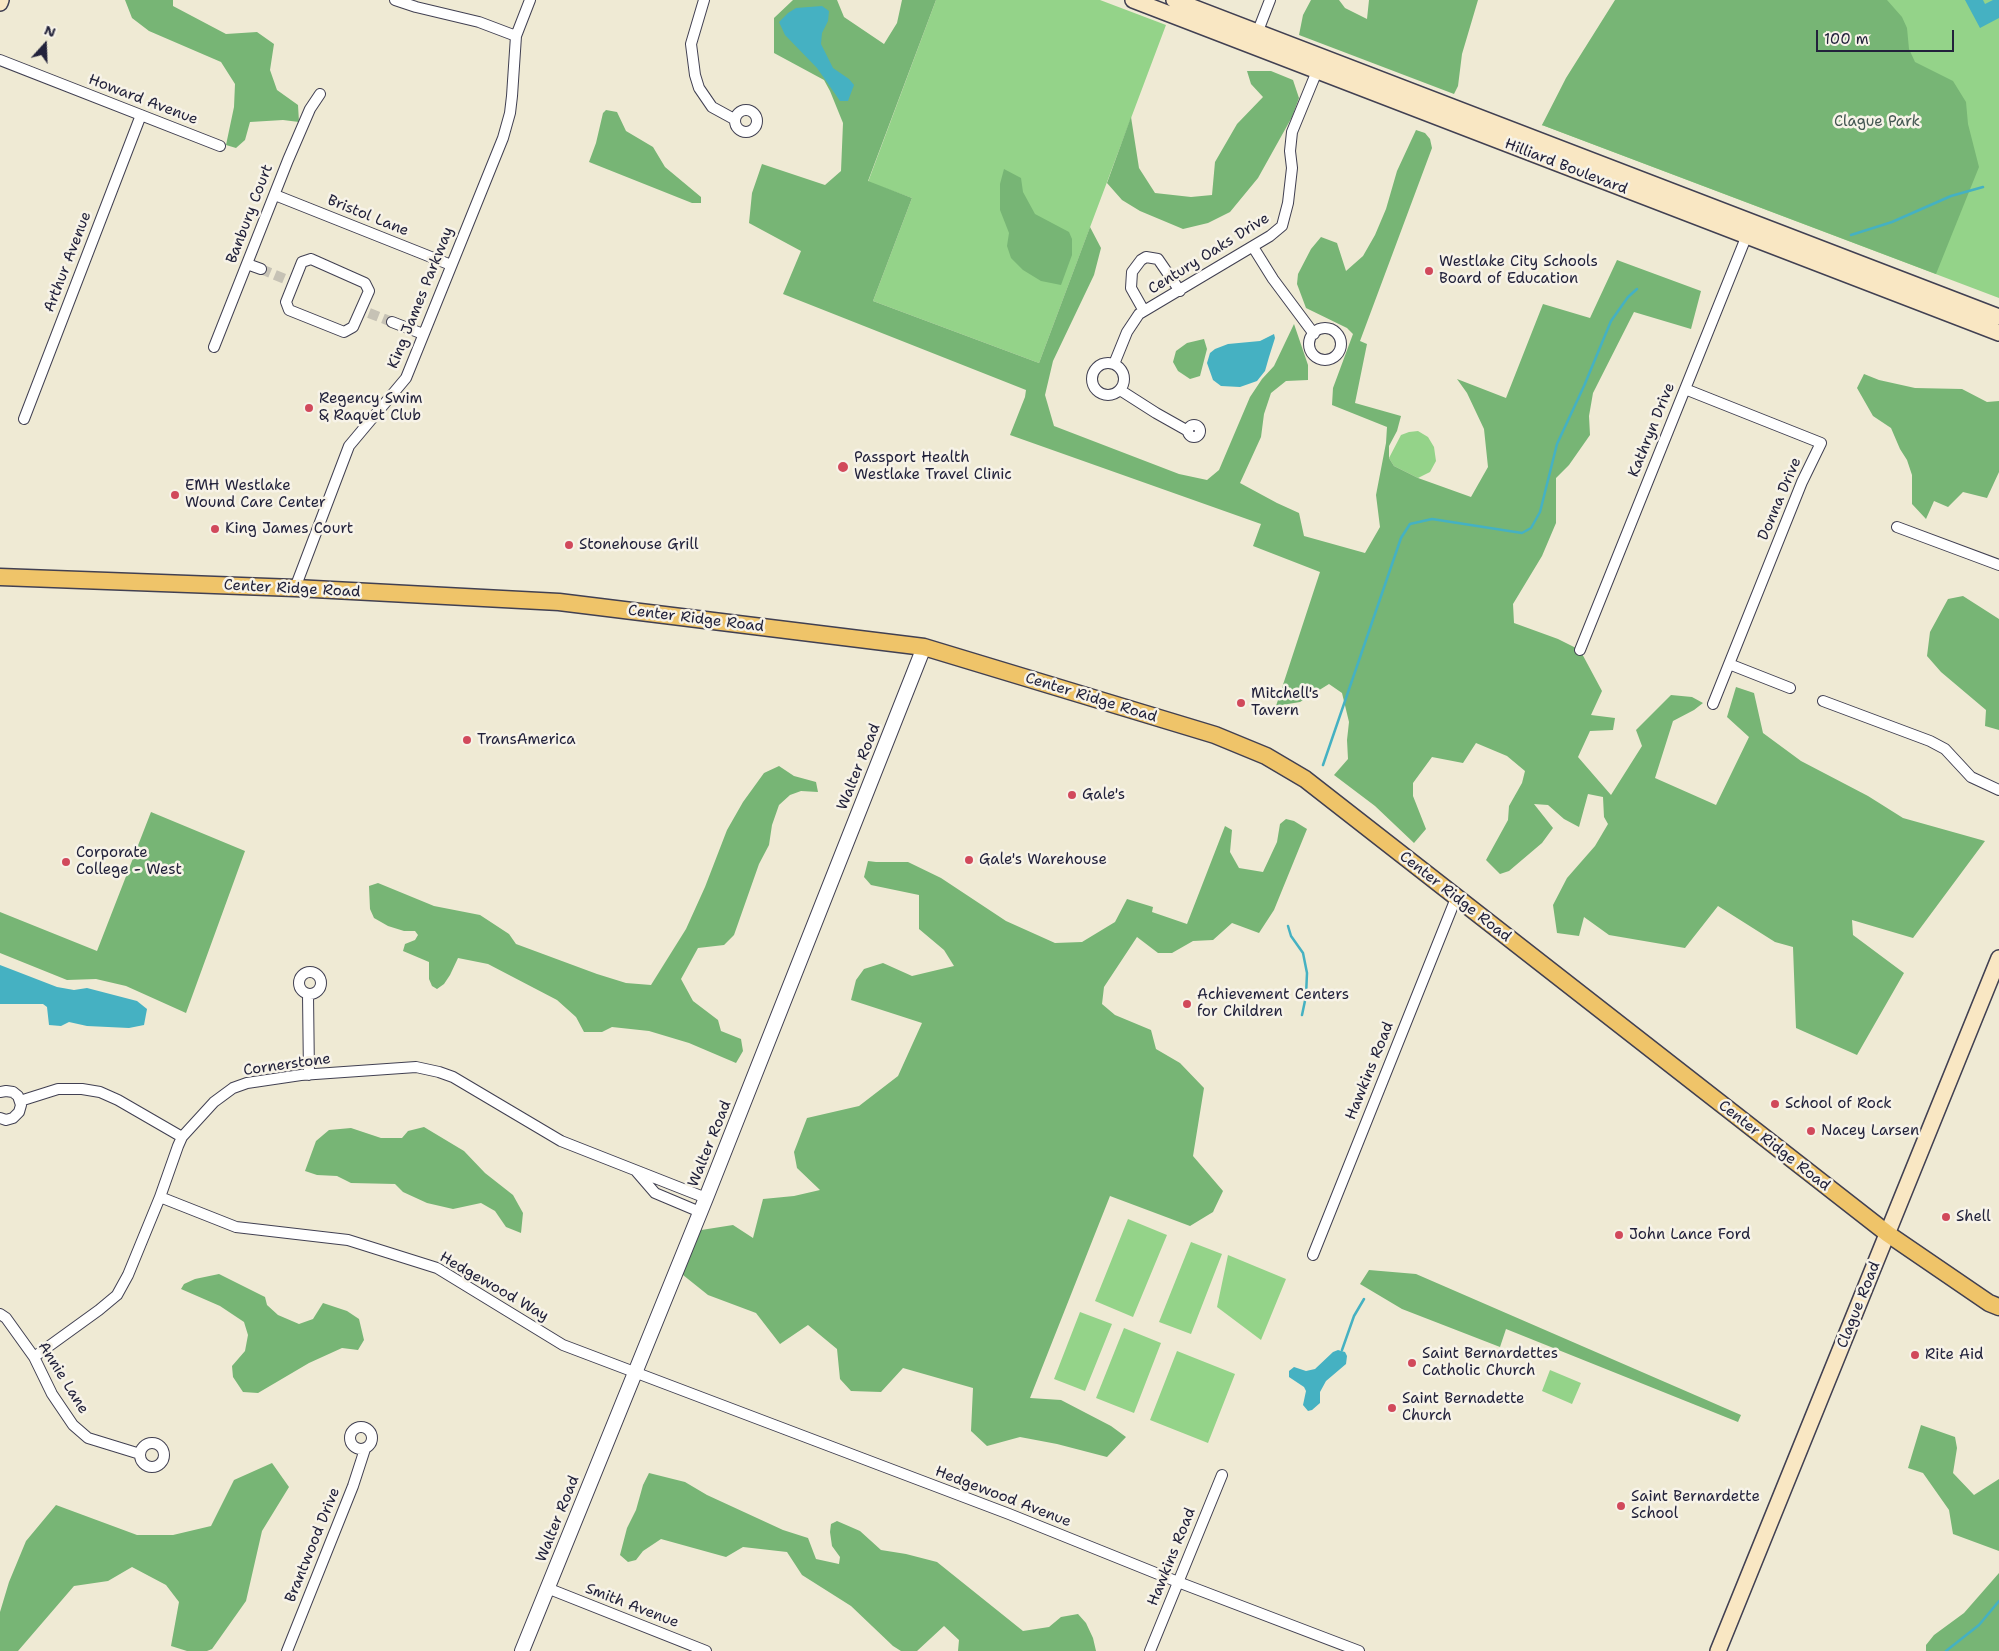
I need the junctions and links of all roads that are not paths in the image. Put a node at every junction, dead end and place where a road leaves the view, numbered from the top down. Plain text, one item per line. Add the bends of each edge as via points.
1 (395, 0) edge
2 (530, 0) edge
3 (704, 0) edge
4 (1132, 0) edge
5 (1174, 0) edge
6 (1270, 0) edge
7 (516, 36) junction
8 (1255, 39) junction
9 (0, 60) edge
10 (1317, 71) junction
11 (320, 94) dead end
12 (141, 115) junction
13 (734, 119) dead end
14 (220, 146) dead end
15 (274, 195) junction
16 (1750, 229) junction
17 (1253, 246) junction
18 (247, 264) junction
19 (451, 265) junction
20 (261, 270) tunnel mouth
21 (289, 280) joint
22 (1180, 291) junction
23 (1144, 312) junction
24 (1999, 317) edge
25 (392, 322) tunnel mouth
26 (1999, 333) edge
27 (423, 334) junction
28 (1314, 334) dead end
29 (214, 347) dead end
30 (1114, 364) junction
31 (1685, 389) junction
32 (1120, 390) junction
33 (24, 419) dead end
34 (1188, 431) dead end
35 (1897, 527) dead end
36 (1999, 565) edge
37 (0, 577) edge
38 (295, 588) junction
39 (924, 647) junction
40 (1580, 650) dead end
41 (1730, 664) junction
42 (1790, 688) dead end
43 (1823, 701) dead end
44 (1714, 704) dead end
45 (1999, 790) edge
46 (1456, 898) junction
47 (1999, 958) edge
48 (308, 995) dead end
49 (309, 1075) junction
50 (0, 1092) edge
51 (20, 1101) junction
52 (0, 1118) edge
53 (182, 1138) junction
54 (635, 1170) junction
55 (160, 1198) junction
56 (706, 1198) junction
57 (700, 1212) junction
58 (1888, 1234) junction
59 (1313, 1255) dead end
60 (1999, 1307) edge
61 (0, 1314) edge
62 (34, 1357) junction
63 (636, 1372) junction
64 (365, 1449) dead end
65 (140, 1454) dead end
66 (1222, 1474) dead end
67 (1178, 1582) junction
68 (547, 1588) junction
69 (287, 1651) edge
70 (522, 1651) edge
71 (706, 1651) edge
72 (1150, 1651) edge
73 (1359, 1651) edge
74 (1718, 1651) edge

1 - 7 street via 479,22
2 - 7 street, King James Parkway
3 - 13 street via 691,44 694,75 712,107
4 - 8 main road, Hilliard Boulevard
5 - 8 main road, Hilliard Boulevard
6 - 8 street
7 - 19 street, King James Parkway via 508,121
8 - 10 main road, Hilliard Boulevard
8 - 16 main road, Hilliard Boulevard
9 - 12 street, Howard Avenue
10 - 16 main road, Hilliard Boulevard
10 - 17 street, Century Oaks Drive via 1292,132 1288,203 1282,226
11 - 15 street, Banbury Court via 310,109
12 - 14 street, Howard Avenue
12 - 33 street, Arthur Avenue
15 - 18 street, Banbury Court
15 - 19 street, Bristol Lane
16 - 24 main road, Hilliard Boulevard
16 - 26 main road, Hilliard Boulevard
16 - 31 street, Kathryn Drive
17 - 22 street, Century Oaks Drive
17 - 28 street via 1272,279
18 - 20 street
18 - 29 street, Banbury Court
19 - 27 street, King James Parkway
21 - 21 street via 302,262 310,259 365,283 369,291 365,311 354,327 344,332 289,310 286,302
22 - 23 street, Century Oaks Drive
22 - 23 street via 1158,259 1140,260 1133,268 1131,288
23 - 30 street, Century Oaks Drive via 1132,324
25 - 27 street
27 - 38 street, King James Parkway via 406,378 349,446
30 - 32 street via 1122,371 1124,381
30 - 32 street via 1105,364 1095,370 1092,378 1094,386 1102,394
31 - 40 street, Kathryn Drive
31 - 41 street, Donna Drive via 1821,443 1802,482
32 - 34 street
35 - 36 street
37 - 38 main road, Center Ridge Road
38 - 39 main road, Center Ridge Road via 559,602
39 - 46 main road, Center Ridge Road via 1215,735 1248,748 1305,779
39 - 56 street, Walter Road
41 - 42 street
41 - 44 street, Donna Drive
43 - 45 street via 1930,741 1945,749 1971,777
46 - 58 main road, Center Ridge Road
46 - 59 street, Hawkins Road
47 - 58 main road, Clague Road
48 - 49 street
49 - 53 street, Cornerstone via 247,1083 233,1088 214,1102
49 - 54 street, Cornerstone via 416,1067 439,1072 453,1077 561,1141
50 - 51 street via 12,1092
51 - 52 street via 17,1116 6,1120
51 - 53 street via 58,1089 82,1088 100,1092
53 - 55 street, Cornerstone
54 - 56 street, Cornerstone
54 - 57 street, Cornerstone via 655,1193
55 - 62 street, Cornerstone via 117,1294
55 - 63 street, Hedgewood Way via 236,1227 348,1240 437,1268 563,1345
56 - 57 street, Walter Road
57 - 63 street, Walter Road
58 - 60 main road, Center Ridge Road
58 - 74 main road, Clague Road
61 - 62 street, Annie Lane
62 - 65 street, Annie Lane via 52,1394 74,1425 88,1438
63 - 67 street, Hedgewood Avenue
63 - 68 street, Walter Road
64 - 69 street, Brantwood Drive
66 - 67 street, Hawkins Road
67 - 72 street, Hawkins Road
67 - 73 street, Hedgewood Avenue
68 - 70 street, Walter Road
68 - 71 street, Smith Avenue

